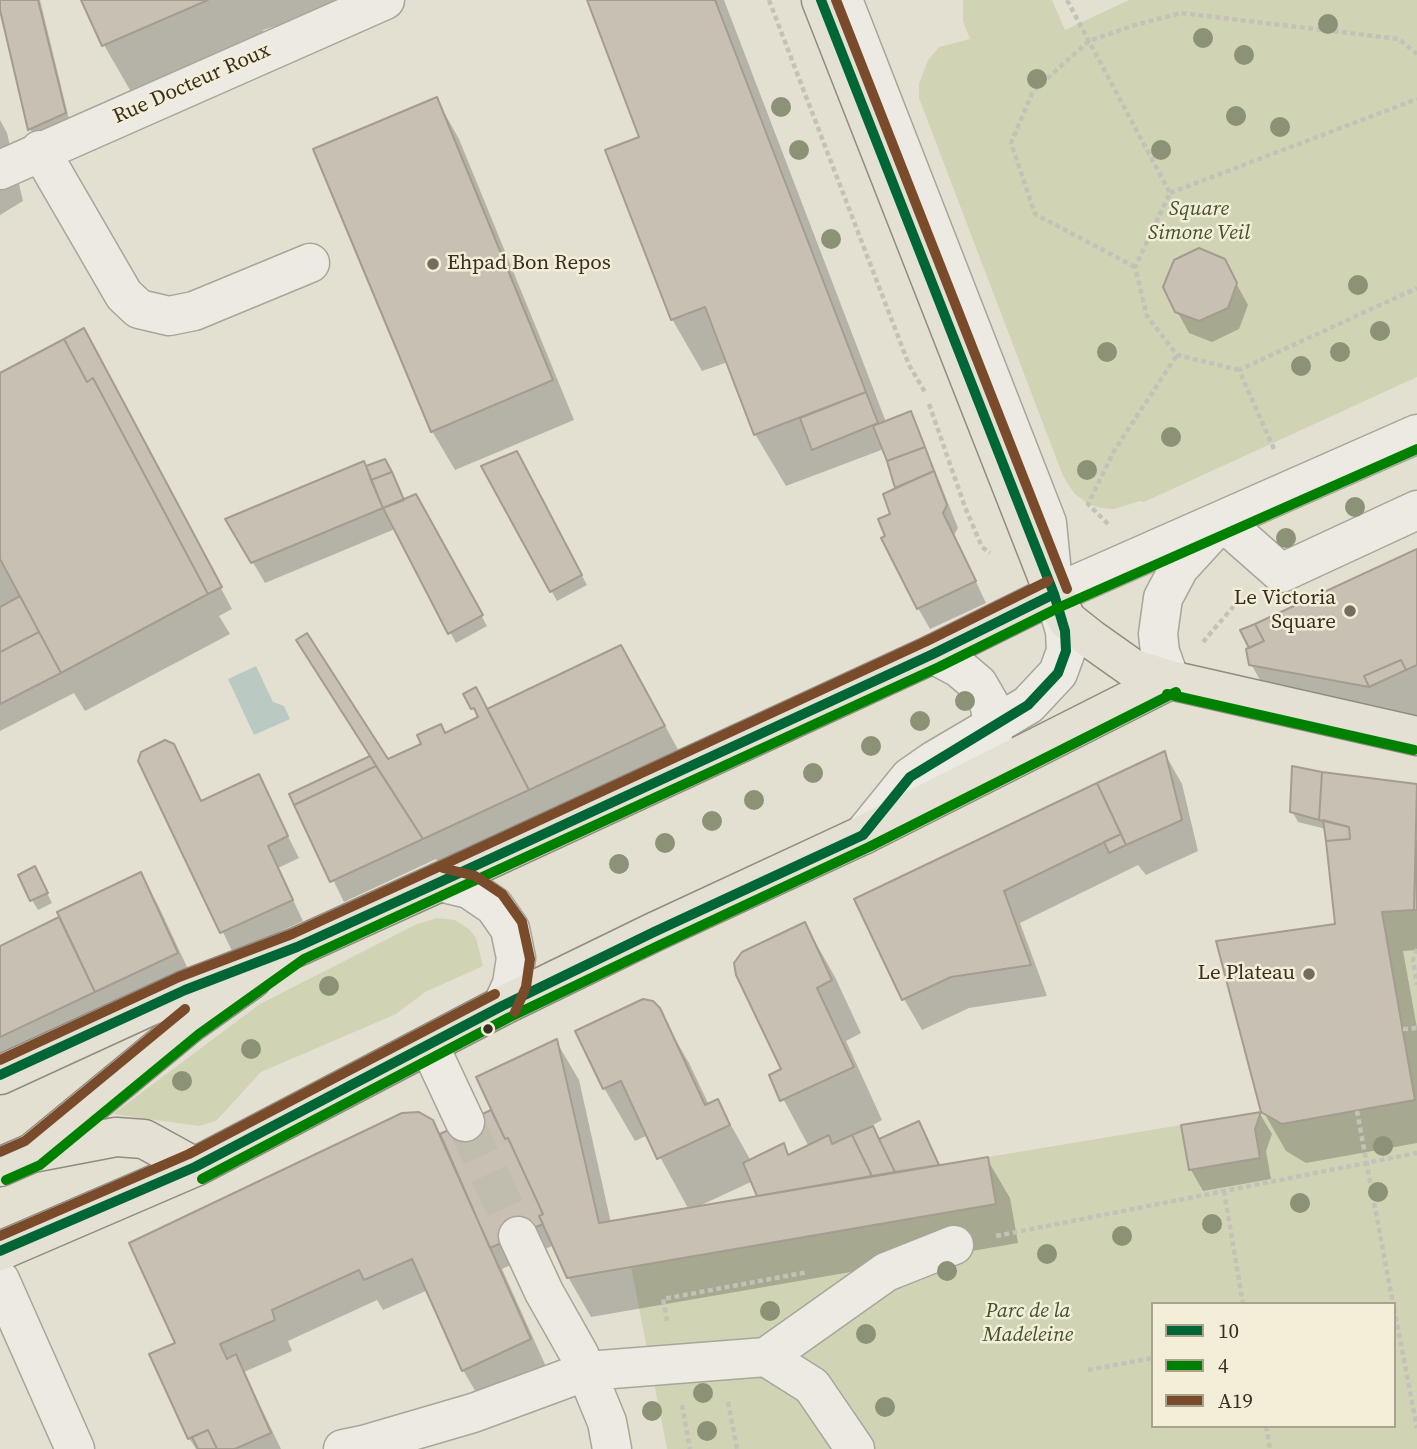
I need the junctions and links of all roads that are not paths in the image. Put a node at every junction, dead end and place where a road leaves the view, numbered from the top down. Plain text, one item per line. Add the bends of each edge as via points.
1 (385, 0) edge
2 (821, 0) edge
3 (843, 0) edge
4 (40, 150) junction
5 (0, 170) edge
6 (310, 263) dead end
7 (1417, 434) edge
8 (1417, 510) edge
9 (1222, 521) junction
10 (1054, 594) junction
11 (933, 654) junction
12 (1170, 680) junction
13 (994, 727) junction
14 (1417, 736) edge
15 (973, 778) junction
16 (863, 835) junction
17 (440, 882) junction
18 (297, 947) junction
19 (502, 1006) junction
20 (429, 1045) junction
21 (0, 1075) edge
22 (465, 1122) tunnel mouth
23 (16, 1160) edge
24 (195, 1167) junction
25 (518, 1236) tunnel mouth
26 (954, 1245) road end
27 (0, 1251) edge
28 (0, 1280) edge
29 (766, 1357) junction
30 (587, 1371) junction
31 (75, 1449) edge
32 (344, 1449) edge
33 (611, 1449) edge
34 (855, 1449) edge

1 - 4 street, Rue Docteur Roux
2 - 10 main road
3 - 10 street via 1047,523
4 - 5 street, Rue Docteur Roux
4 - 6 street via 124,295 139,309 169,316 194,311
7 - 9 street
8 - 9 street via 1281,573
9 - 10 street
9 - 12 street via 1179,568 1163,598 1158,634
10 - 11 main road
10 - 12 main road via 1067,620 1091,639 1132,668
10 - 13 street via 1065,631 1066,651 1058,673 1028,705
11 - 13 street via 978,684 989,703
11 - 17 main road
12 - 14 main road
12 - 15 main road
13 - 15 street via 992,742
13 - 16 street via 910,777
15 - 16 main road
16 - 19 main road
17 - 18 main road
17 - 19 street via 469,889 494,906 510,929 516,958
18 - 21 main road via 185,990
18 - 23 main road via 190,1023
19 - 20 main road
20 - 22 street
20 - 24 main road
23 - 24 main road via 126,1137 144,1139
24 - 27 main road
25 - 30 street
26 - 29 street via 886,1272
28 - 31 street
29 - 30 street
29 - 34 street via 812,1386
30 - 32 street via 472,1413
30 - 33 street via 607,1422

